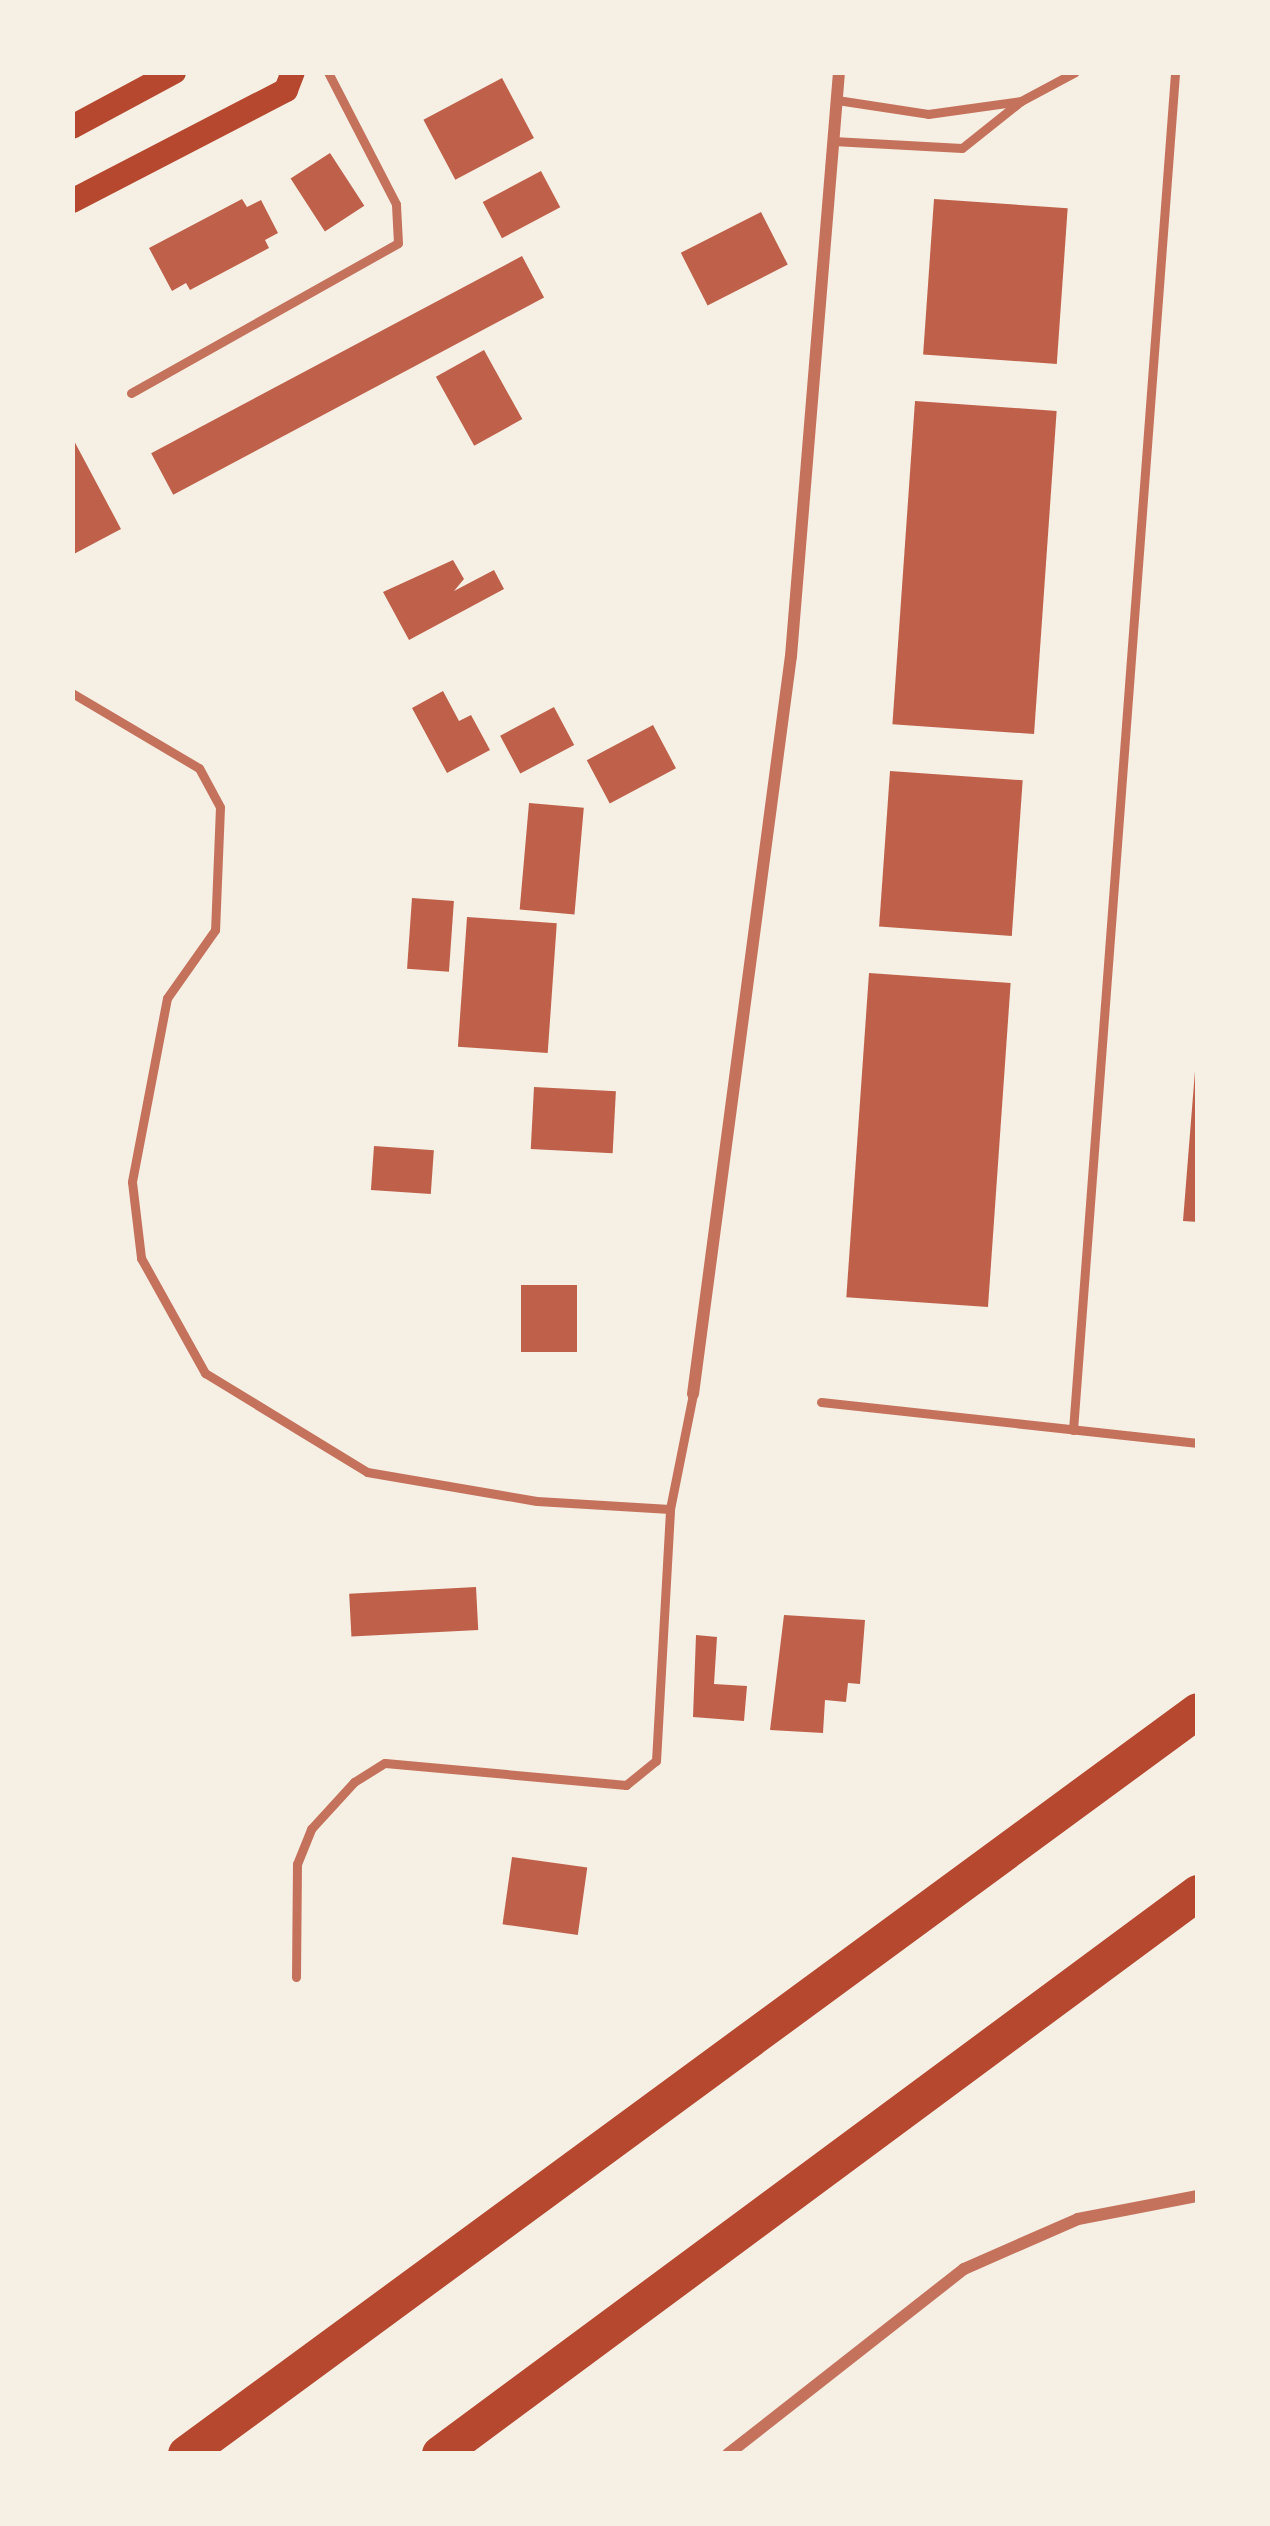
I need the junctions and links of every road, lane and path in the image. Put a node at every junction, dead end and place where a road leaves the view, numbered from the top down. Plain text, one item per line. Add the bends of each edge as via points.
1 (293, 72) edge
2 (328, 72) edge
3 (839, 72) edge
4 (1075, 72) edge
5 (1175, 72) edge
6 (156, 76) edge
7 (837, 100) junction
8 (1021, 101) junction
9 (72, 127) edge
10 (833, 141) junction
11 (72, 201) edge
12 (130, 394) dead end
13 (72, 693) edge
14 (692, 1394) joint
15 (821, 1402) dead end
16 (1073, 1430) junction
17 (1198, 1443) edge
18 (670, 1509) junction
19 (1198, 1711) edge
20 (1198, 1893) edge
21 (296, 1977) dead end
22 (1198, 2196) edge
23 (185, 2454) edge
24 (440, 2454) edge
25 (728, 2454) edge

1 - 11 main road via 286,90
2 - 12 lane via 396,204 398,243
3 - 7 street
4 - 8 lane
5 - 16 lane
6 - 9 main road
7 - 8 lane via 928,114
7 - 10 street
8 - 10 lane via 962,148
10 - 14 street via 790,656
13 - 18 lane via 199,768 220,807 215,929 167,998 132,1182 141,1258 206,1373 367,1472 537,1501
14 - 18 lane
15 - 16 lane
16 - 17 lane
18 - 21 lane via 656,1761 626,1785 386,1763 354,1782 311,1829 297,1864
19 - 23 highway
20 - 24 highway
22 - 25 street via 1078,2219 964,2269

